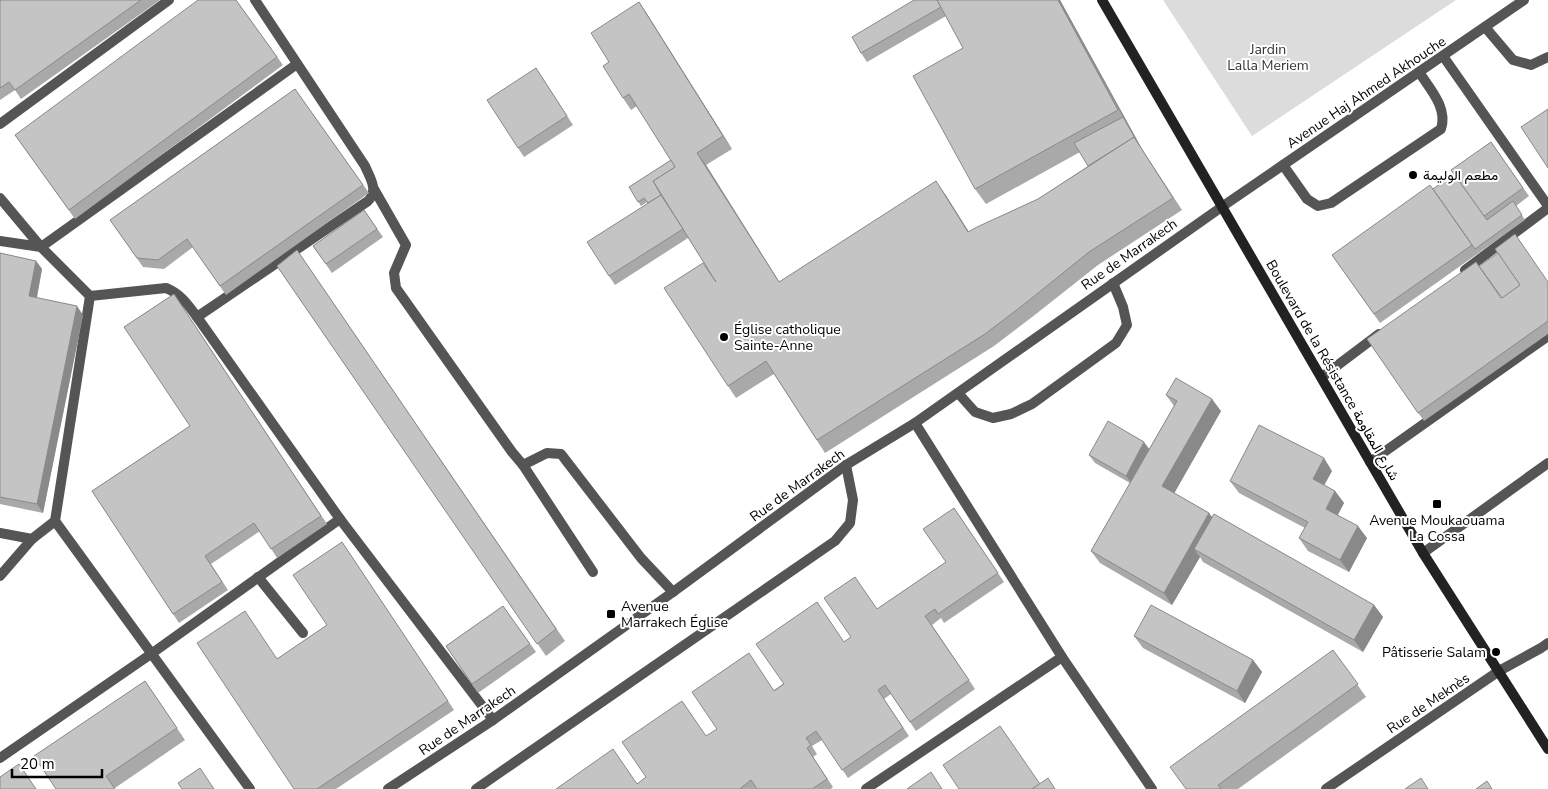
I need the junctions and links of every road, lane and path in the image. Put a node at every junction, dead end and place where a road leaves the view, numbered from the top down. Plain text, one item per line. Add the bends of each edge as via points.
1 (169, 0) edge
2 (255, 0) edge
3 (1102, 0) edge
4 (1524, 0) edge
5 (1485, 27) junction
6 (1442, 56) junction
7 (1548, 57) edge
8 (297, 64) junction
9 (1419, 72) junction
10 (0, 124) edge
11 (1284, 165) junction
12 (374, 189) junction
13 (0, 198) edge
14 (1222, 206) junction
15 (1548, 207) edge
16 (0, 240) edge
17 (41, 247) junction
18 (1455, 278) edge
19 (1113, 283) junction
20 (90, 296) junction
21 (197, 318) junction
22 (1385, 331) edge
23 (1548, 336) edge
24 (1322, 377) junction
25 (958, 393) junction
26 (915, 423) junction
27 (1370, 462) junction
28 (1548, 463) edge
29 (522, 465) junction
30 (846, 465) junction
31 (340, 519) junction
32 (55, 521) junction
33 (0, 533) edge
34 (32, 539) junction
35 (1423, 553) junction
36 (593, 572) dead end
37 (0, 576) edge
38 (258, 577) junction
39 (673, 592) junction
40 (303, 633) dead end
41 (1548, 643) edge
42 (151, 654) junction
43 (1062, 657) junction
44 (1499, 671) junction
45 (493, 720) junction
46 (1548, 749) edge
47 (0, 758) edge
48 (1340, 785) edge
49 (250, 789) edge
50 (388, 789) edge
51 (476, 789) edge
52 (866, 789) edge
53 (1152, 789) edge
54 (1326, 789) edge

1 - 10 street
2 - 8 street
3 - 14 street, Boulevard de la Résistance شارع المقاومة
4 - 5 street, Avenue Haj Ahmed Akhouche
5 - 6 street, Avenue Haj Ahmed Akhouche
5 - 7 street via 1513,60 1531,65
6 - 9 street, Avenue Haj Ahmed Akhouche
6 - 15 street
8 - 12 street via 365,166
8 - 17 street
9 - 11 street, Avenue Haj Ahmed Akhouche
9 - 11 street via 1443,111 1441,129 1331,203 1318,206 1307,199
11 - 14 street, Avenue Haj Ahmed Akhouche
12 - 21 street via 368,201
12 - 29 street via 406,245 394,273 396,288
13 - 17 street
14 - 19 street, Rue de Marrakech
14 - 24 street, Boulevard de la Résistance شارع المقاومة
15 - 18 street
16 - 17 street
17 - 20 street
19 - 25 street, Rue de Marrakech
19 - 25 street via 1127,325 1116,343 1032,404 993,418 975,412
20 - 21 street via 166,288 183,298
20 - 32 street
21 - 31 street
22 - 24 street
23 - 27 street
24 - 27 street, Boulevard de la Résistance شارع المقاومة
25 - 26 street, Rue de Marrakech
26 - 30 street, Rue de Marrakech
26 - 43 street
27 - 35 street, Boulevard de la Résistance شارع المقاومة
28 - 35 street
29 - 36 street
29 - 39 street via 547,453 560,454 641,558
30 - 39 street, Rue de Marrakech
30 - 51 street via 853,500 850,523 835,541
31 - 38 street
31 - 45 street
32 - 34 street
32 - 42 street
33 - 34 street
34 - 37 street
35 - 44 street, Boulevard de la Résistance شارع المقاومة
38 - 40 street
38 - 42 street
39 - 45 street, Rue de Marrakech
41 - 44 street, Rue de Meknès
42 - 47 street
42 - 49 street
43 - 52 street
43 - 53 street
44 - 46 street, Boulevard de la Résistance شارع المقاومة
44 - 48 street, Rue de Meknès
45 - 50 street, Rue de Marrakech
48 - 54 street, Rue de Meknès

